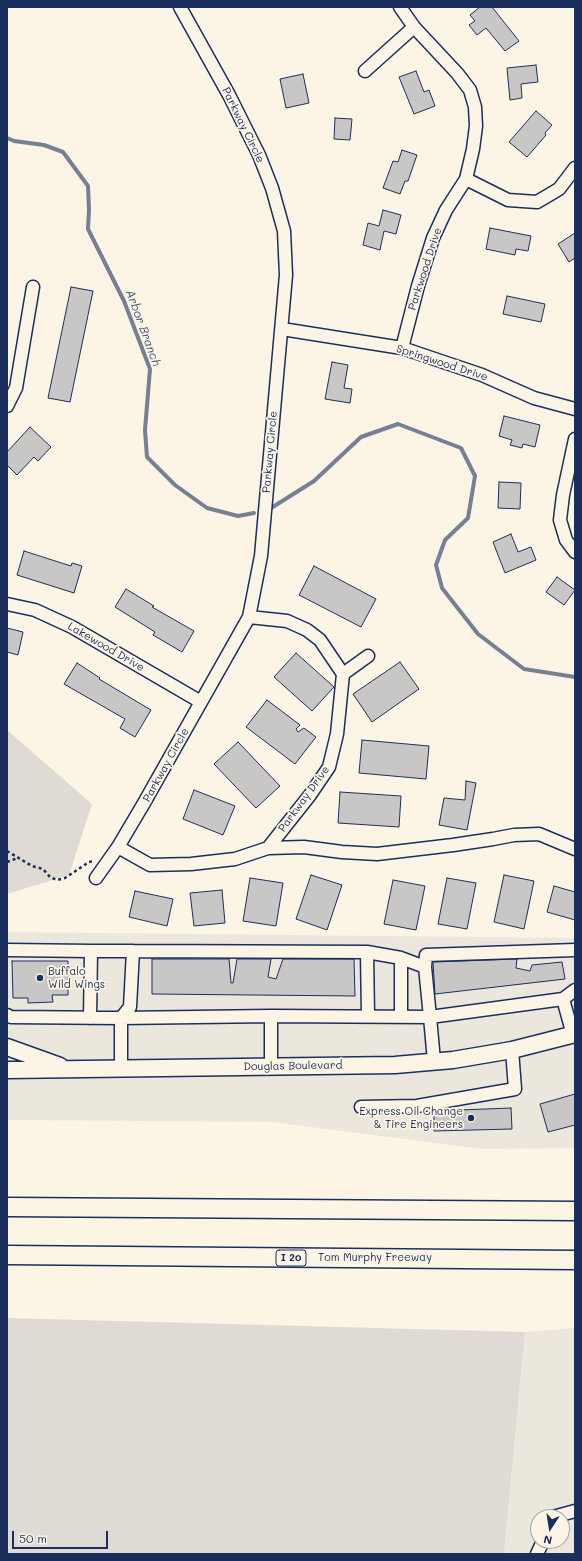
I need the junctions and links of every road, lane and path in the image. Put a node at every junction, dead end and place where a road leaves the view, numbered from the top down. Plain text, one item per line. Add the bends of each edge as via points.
1 (180, 7) edge
2 (400, 7) edge
3 (414, 28) junction
4 (365, 71) dead end
5 (575, 168) edge
6 (466, 179) junction
7 (34, 287) dead end
8 (282, 329) junction
9 (402, 348) junction
10 (7, 406) edge
11 (575, 408) edge
12 (575, 439) edge
13 (575, 552) edge
14 (7, 604) edge
15 (249, 617) junction
16 (368, 656) dead end
17 (343, 674) junction
18 (201, 702) junction
19 (118, 847) junction
20 (268, 848) junction
21 (575, 849) edge
22 (7, 851) edge
23 (19, 858) junction
24 (110, 858) junction
25 (7, 862) edge
26 (96, 878) dead end
27 (7, 950) edge
28 (575, 950) edge
29 (91, 951) junction
30 (132, 951) junction
31 (367, 952) junction
32 (401, 958) junction
33 (425, 967) junction
34 (575, 990) edge
35 (563, 999) junction
36 (7, 1015) edge
37 (271, 1016) junction
38 (368, 1016) junction
39 (401, 1016) junction
40 (430, 1017) junction
41 (90, 1018) junction
42 (121, 1018) junction
43 (574, 1034) edge
44 (7, 1047) edge
45 (512, 1050) junction
46 (434, 1062) junction
47 (271, 1067) junction
48 (121, 1069) junction
49 (7, 1070) edge
50 (69, 1070) junction
51 (361, 1107) dead end
52 (7, 1207) edge
53 (575, 1211) edge
54 (7, 1256) edge
55 (575, 1260) edge

1 - 8 street, Parkway Circle via 229,95 259,155 272,188 284,231 286,276
2 - 3 street, Parkwood Drive
3 - 4 street
3 - 6 street, Parkwood Drive via 470,90 475,107 476,126
5 - 6 street via 559,189 537,202 508,200
6 - 9 street, Parkwood Drive via 446,210 433,238
7 - 10 street via 16,388
8 - 9 street, Springwood Drive
8 - 15 street, Parkway Circle via 260,556
9 - 11 street, Springwood Drive via 482,375 534,398
12 - 13 street via 560,520 566,540
14 - 18 street, Lakewood Drive via 34,610 72,627
15 - 17 street via 287,621 307,630 320,640
15 - 18 street, Parkway Circle
16 - 17 street
17 - 20 street, Parkway Drive via 337,734 329,767
18 - 19 street, Parkway Circle
19 - 20 street, Parkway Drive via 150,865 235,859
19 - 24 street, Parkway Circle
20 - 21 street, Parkway Drive via 378,854 514,835 539,834
22 - 23 path
23 - 24 path via 43,869 57,880 65,878 89,862
23 - 25 path
24 - 26 street, Parkway Circle
27 - 29 street
28 - 33 street via 426,955
29 - 30 street
29 - 41 street
30 - 31 street
30 - 42 street via 130,1007
31 - 32 street
31 - 38 street
32 - 33 street
32 - 39 street
33 - 40 street
34 - 35 street
35 - 40 street
35 - 43 street
36 - 41 street
37 - 38 street
37 - 42 street
37 - 47 street
38 - 39 street
39 - 40 street
40 - 46 street
41 - 42 street
42 - 48 street
43 - 45 main road, Douglas Boulevard
44 - 50 main road
45 - 46 main road, Douglas Boulevard
45 - 51 street via 515,1089 417,1106
46 - 47 main road, Douglas Boulevard
47 - 48 main road, Douglas Boulevard
48 - 50 main road, Douglas Boulevard
49 - 50 main road, Douglas Boulevard
52 - 53 highway
54 - 55 highway, Tom Murphy Freeway / I 20

